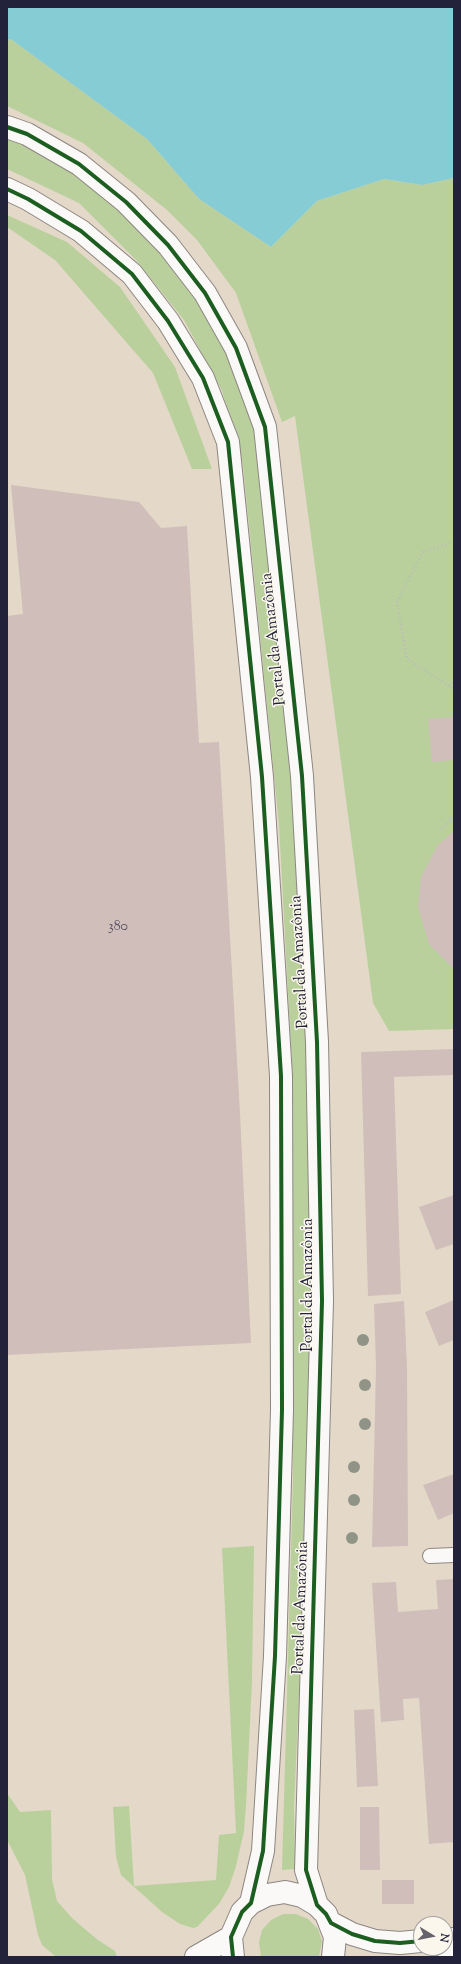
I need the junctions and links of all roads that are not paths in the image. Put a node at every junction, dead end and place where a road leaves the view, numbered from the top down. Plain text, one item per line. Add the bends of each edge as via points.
1 (7, 127) edge
2 (7, 189) edge
3 (454, 1555) edge
4 (430, 1556) dead end
5 (251, 1903) junction
6 (317, 1905) junction
7 (331, 1923) junction
8 (413, 1942) edge
9 (232, 1947) edge
10 (454, 1956) edge
11 (196, 1957) edge
12 (333, 1957) edge
13 (450, 1957) edge

1 - 6 street, Portal da Amazônia via 27,134 79,164 126,202 168,245 205,292 236,348 266,427 302,776 318,1042 322,1300 306,1870
2 - 5 street, Portal da Amazônia via 81,231 132,274 168,321 203,378 228,442 262,777 281,1076 282,1410 275,1648 263,1851
3 - 4 lane
5 - 6 street via 267,1895 284,1892 302,1896
5 - 9 street via 242,1912
6 - 7 street
7 - 8 street via 352,1934 375,1941
7 - 12 street via 335,1937
9 - 11 street
10 - 13 street

